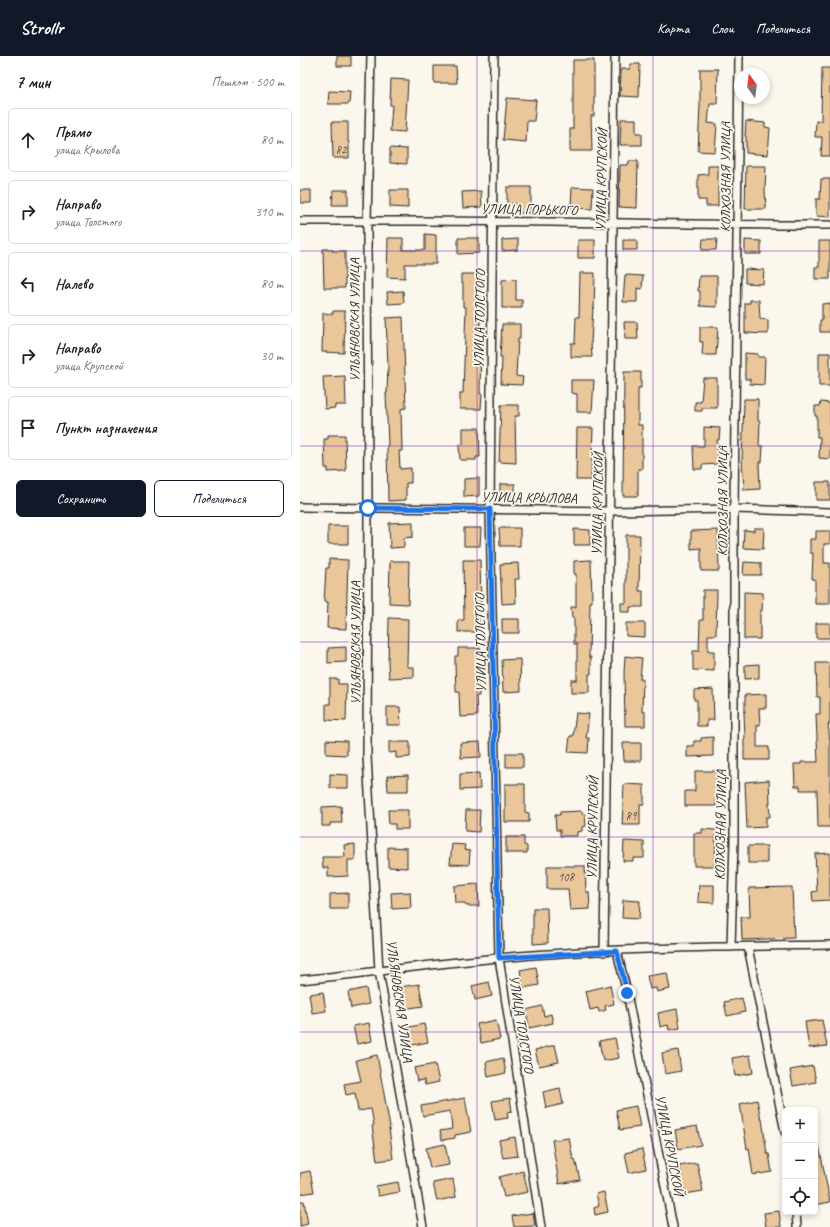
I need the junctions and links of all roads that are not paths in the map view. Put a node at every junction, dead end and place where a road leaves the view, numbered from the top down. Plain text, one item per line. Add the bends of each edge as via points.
1 (371, 56) edge
2 (494, 56) edge
3 (615, 56) edge
4 (739, 56) edge
5 (367, 220) junction
6 (300, 221) edge
7 (494, 222) junction
8 (613, 223) junction
9 (738, 225) junction
10 (830, 225) edge
11 (300, 507) edge
12 (368, 508) junction
13 (490, 509) junction
14 (734, 509) junction
15 (610, 511) junction
16 (830, 512) edge
17 (830, 945) edge
18 (731, 947) junction
19 (748, 947) junction
20 (617, 951) junction
21 (604, 952) junction
22 (499, 958) junction
23 (380, 971) junction
24 (300, 980) edge
25 (782, 1117) edge
26 (796, 1215) edge
27 (423, 1227) edge
28 (541, 1227) edge
29 (673, 1227) edge
30 (797, 1227) edge

1 - 5 street, УЛЬЯНОВСКАЯ УЛИЦА
2 - 7 street, УЛИЦА ТОЛСТОГО
3 - 8 street, УЛИЦА КРУПСКОЙ
4 - 9 street, КОЛХОЗНАЯ УЛИЦА
5 - 6 street, УЛИЦА ГОРЬКОГО
5 - 7 street, УЛИЦА ГОРЬКОГО
5 - 12 street, УЛЬЯНОВСКАЯ УЛИЦА
7 - 8 street, УЛИЦА ГОРЬКОГО
7 - 13 street, УЛИЦА ТОЛСТОГО
8 - 9 street, УЛИЦА ГОРЬКОГО
8 - 15 street, УЛИЦА КРУПСКОЙ
9 - 10 street, УЛИЦА ГОРЬКОГО
9 - 14 street, КОЛХОЗНАЯ УЛИЦА
11 - 12 street, УЛИЦА КРЫЛОВА
12 - 13 street, УЛИЦА КРЫЛОВА
12 - 23 street, УЛЬЯНОВСКАЯ УЛИЦА via 367,756
13 - 15 street, УЛИЦА КРЫЛОВА
13 - 22 street, УЛИЦА ТОЛСТОГО
14 - 15 street, УЛИЦА КРЫЛОВА
14 - 16 street, УЛИЦА КРЫЛОВА
14 - 18 street, КОЛХОЗНАЯ УЛИЦА via 734,841
15 - 21 street, УЛИЦА КРУПСКОЙ
17 - 19 street
18 - 19 street
18 - 20 street
19 - 25 street
20 - 21 street
20 - 29 street, УЛИЦА КРУПСКОЙ
21 - 22 street
22 - 23 street
22 - 28 street, УЛИЦА ТОЛСТОГО
23 - 24 street
23 - 27 street, УЛЬЯНОВСКАЯ УЛИЦА
26 - 30 street

